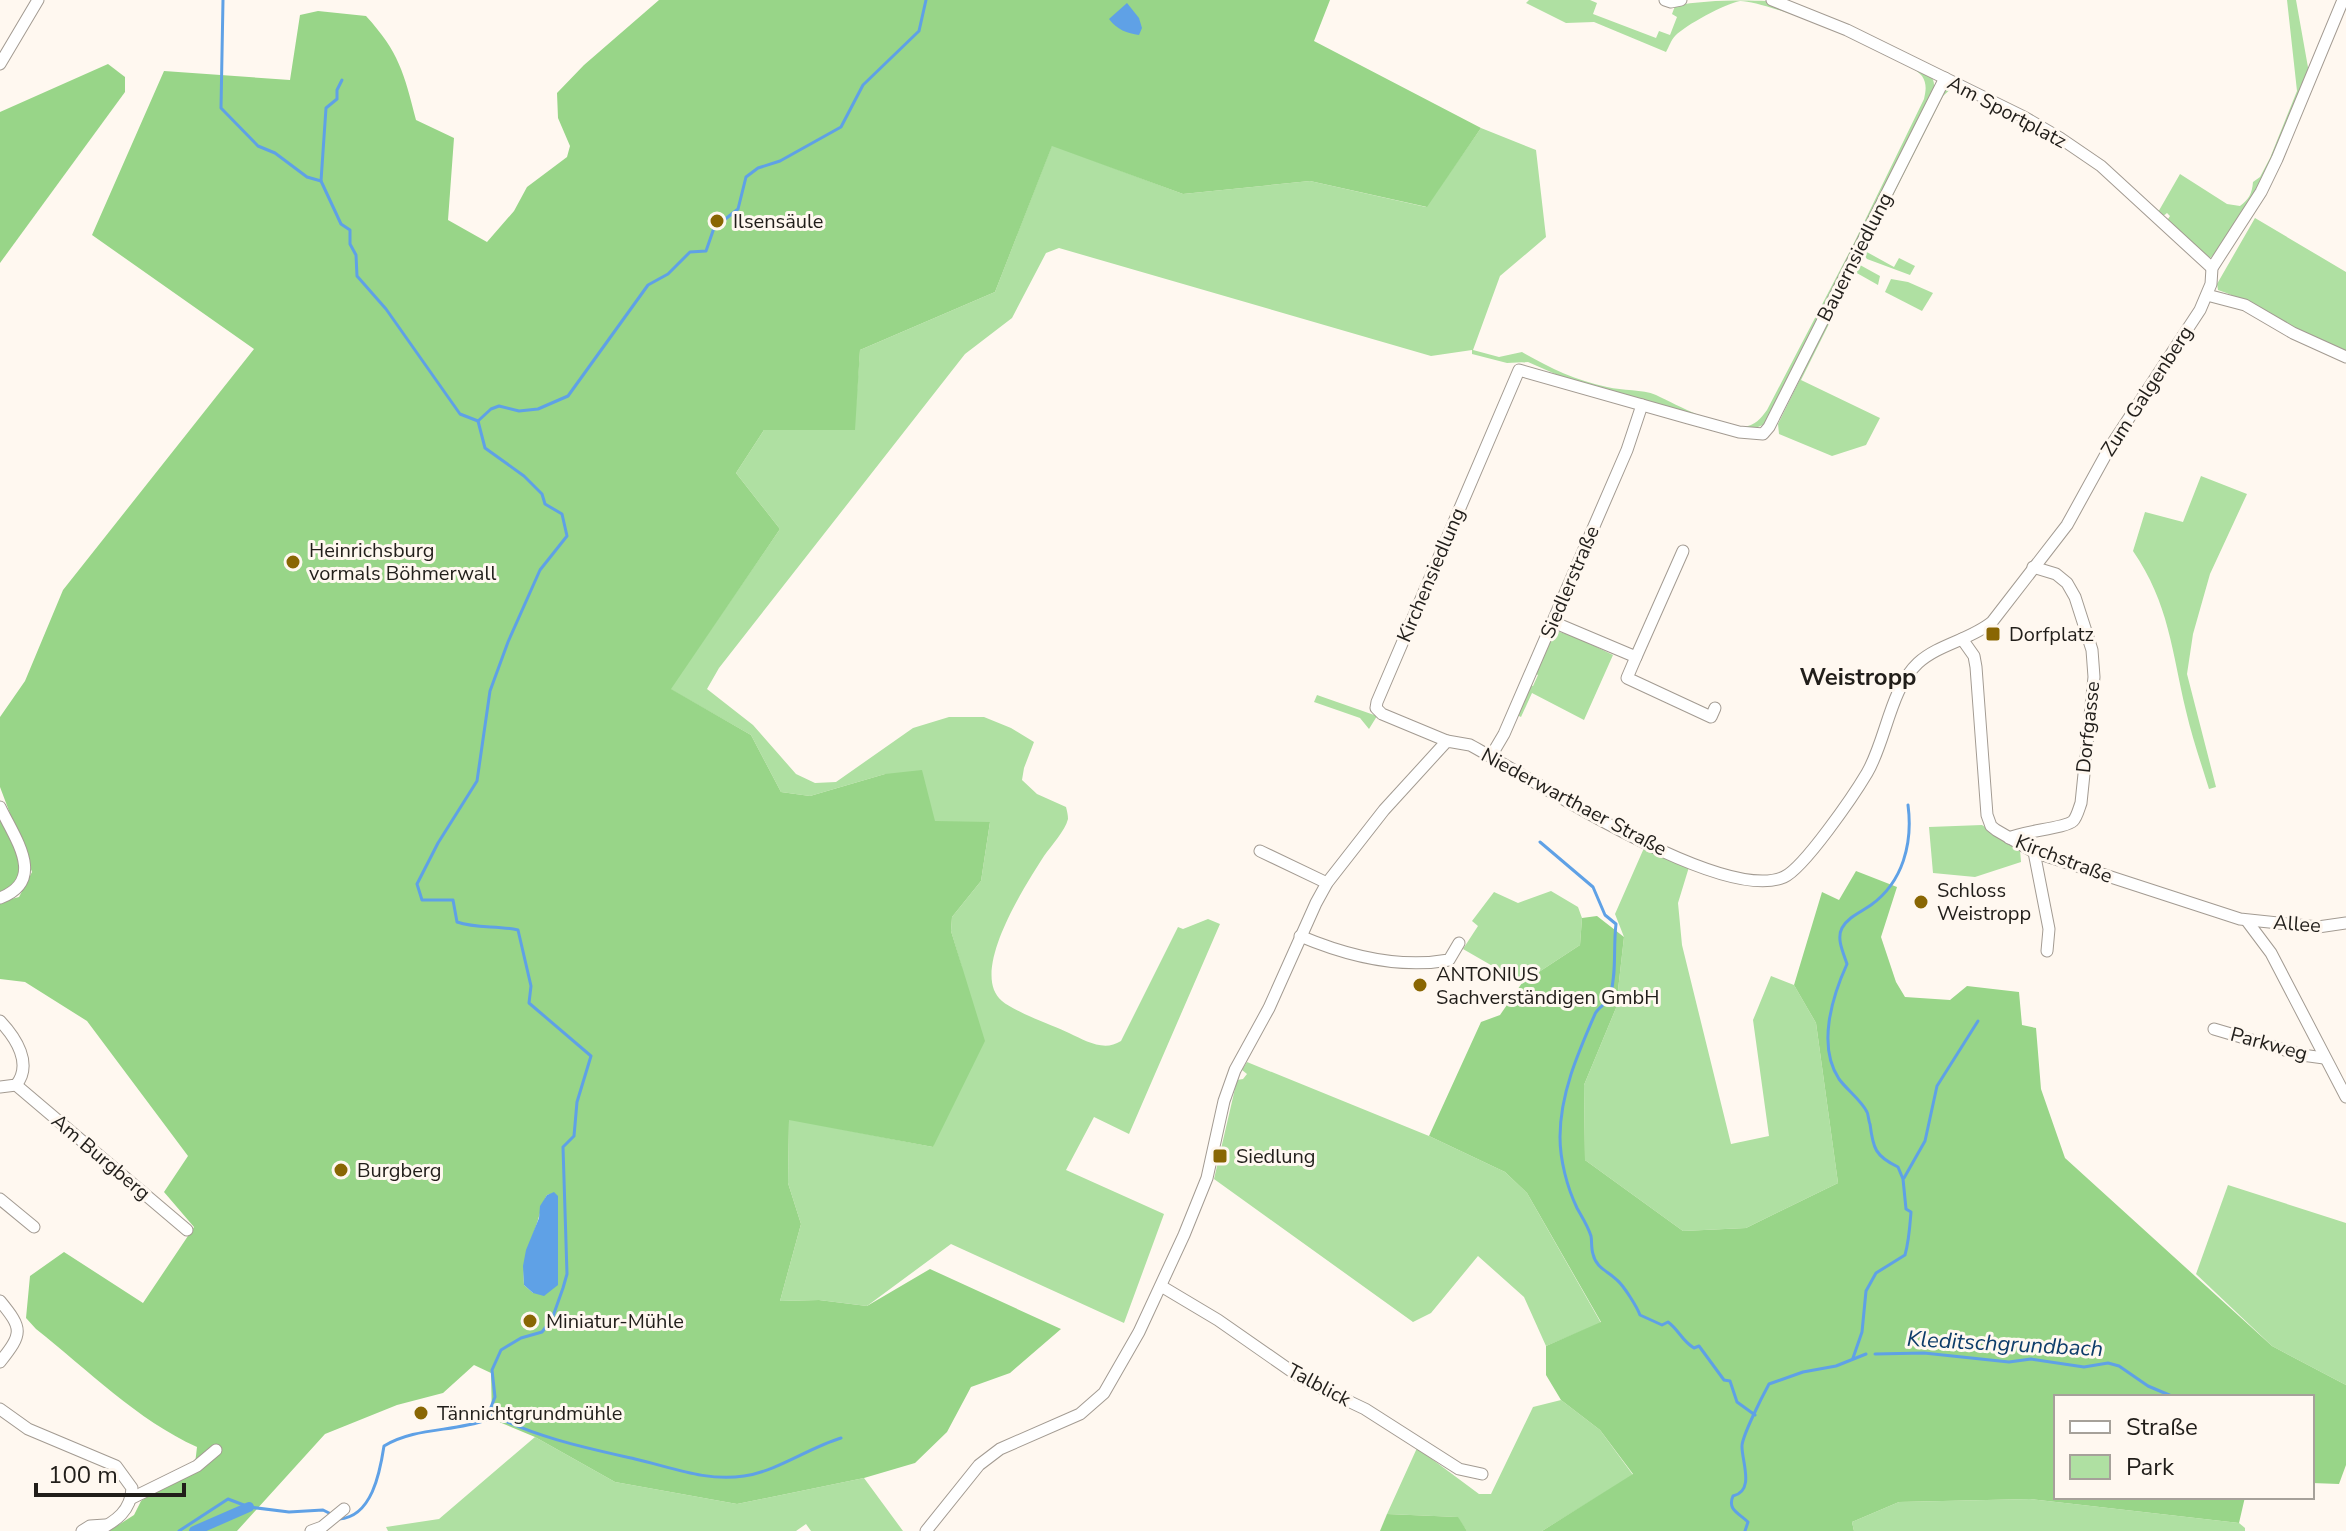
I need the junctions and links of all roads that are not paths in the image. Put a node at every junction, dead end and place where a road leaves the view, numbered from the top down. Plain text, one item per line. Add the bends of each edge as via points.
1 (38, 0) edge
2 (1665, 0) edge
3 (1681, 0) edge
4 (1772, 0) edge
5 (2343, 0) edge
6 (0, 64) edge
7 (1945, 78) junction
8 (2212, 268) junction
9 (2207, 295) junction
10 (2346, 357) edge
11 (1642, 405) junction
12 (2048, 550) junction
13 (1683, 551) dead end
14 (2033, 567) junction
15 (2056, 574) junction
16 (1553, 622) junction
17 (1962, 639) junction
18 (1636, 657) junction
19 (1715, 708) dead end
20 (1447, 741) junction
21 (1491, 756) junction
22 (0, 807) edge
23 (2009, 838) junction
24 (1260, 851) dead end
25 (2034, 852) junction
26 (1327, 883) junction
27 (0, 898) edge
28 (2247, 921) junction
29 (2346, 923) edge
30 (1300, 936) junction
31 (1459, 943) dead end
32 (2047, 951) dead end
33 (0, 1021) edge
34 (2214, 1029) dead end
35 (2324, 1058) junction
36 (16, 1085) junction
37 (0, 1087) edge
38 (2346, 1097) edge
39 (0, 1199) edge
40 (34, 1227) dead end
41 (187, 1230) dead end
42 (1161, 1286) junction
43 (0, 1301) edge
44 (0, 1362) edge
45 (0, 1409) edge
46 (216, 1450) dead end
47 (1482, 1474) dead end
48 (132, 1498) junction
49 (344, 1509) dead end
50 (109, 1524) junction
51 (82, 1531) edge
52 (97, 1531) edge
53 (311, 1531) edge
54 (926, 1531) edge

1 - 6 street
2 - 3 street
4 - 7 street, Am Sportplatz
5 - 8 street, Zum Galgenberg via 2261,192
7 - 8 street, Am Sportplatz via 2024,117 2101,166
7 - 11 street, Bauernsiedlung via 1763,434
8 - 9 street, Zum Galgenberg
9 - 10 street via 2245,305
9 - 12 street, Zum Galgenberg
11 - 16 street, Siedlerstraße
11 - 20 street, Kirchensiedlung via 1519,370 1377,702 1382,714
12 - 14 street, Zum Galgenberg
12 - 15 street, Dorfgasse
13 - 18 street
14 - 15 street
14 - 17 street, Zum Galgenberg via 2000,614
15 - 23 street, Dorfgasse via 2075,597 2093,659 2081,803 2069,824
16 - 18 street
16 - 21 street, Siedlerstraße
17 - 21 street, Niederwarthaer Straße via 1929,655 1908,675 1867,773 1800,865 1782,878 1764,882 1729,877 1647,844
17 - 23 street, Kirchstraße via 1976,667 1988,821
18 - 19 street via 1627,678 1711,717
20 - 21 street, Niederwarthaer Straße
20 - 26 street
22 - 27 street via 26,872 14,893
23 - 25 street, Kirchstraße
24 - 26 street
25 - 28 street, Kirchstraße
25 - 32 street via 2049,929
26 - 30 street
28 - 29 street, Allee via 2318,927
28 - 35 street via 2271,953
30 - 31 street via 1391,961 1449,960
30 - 42 street via 1235,1070 1207,1178
33 - 36 street via 24,1063
34 - 35 street, Parkweg
35 - 38 street
36 - 37 street
36 - 41 street, Am Burgberg
39 - 40 street
42 - 47 street, Talblick via 1304,1380 1365,1409 1459,1469
42 - 54 street via 1104,1393 1080,1414 987,1458
43 - 44 street via 19,1330
45 - 48 street via 28,1429 116,1466 132,1488
46 - 48 street via 197,1466
48 - 50 street via 122,1516
49 - 53 street
50 - 51 street
50 - 52 street

